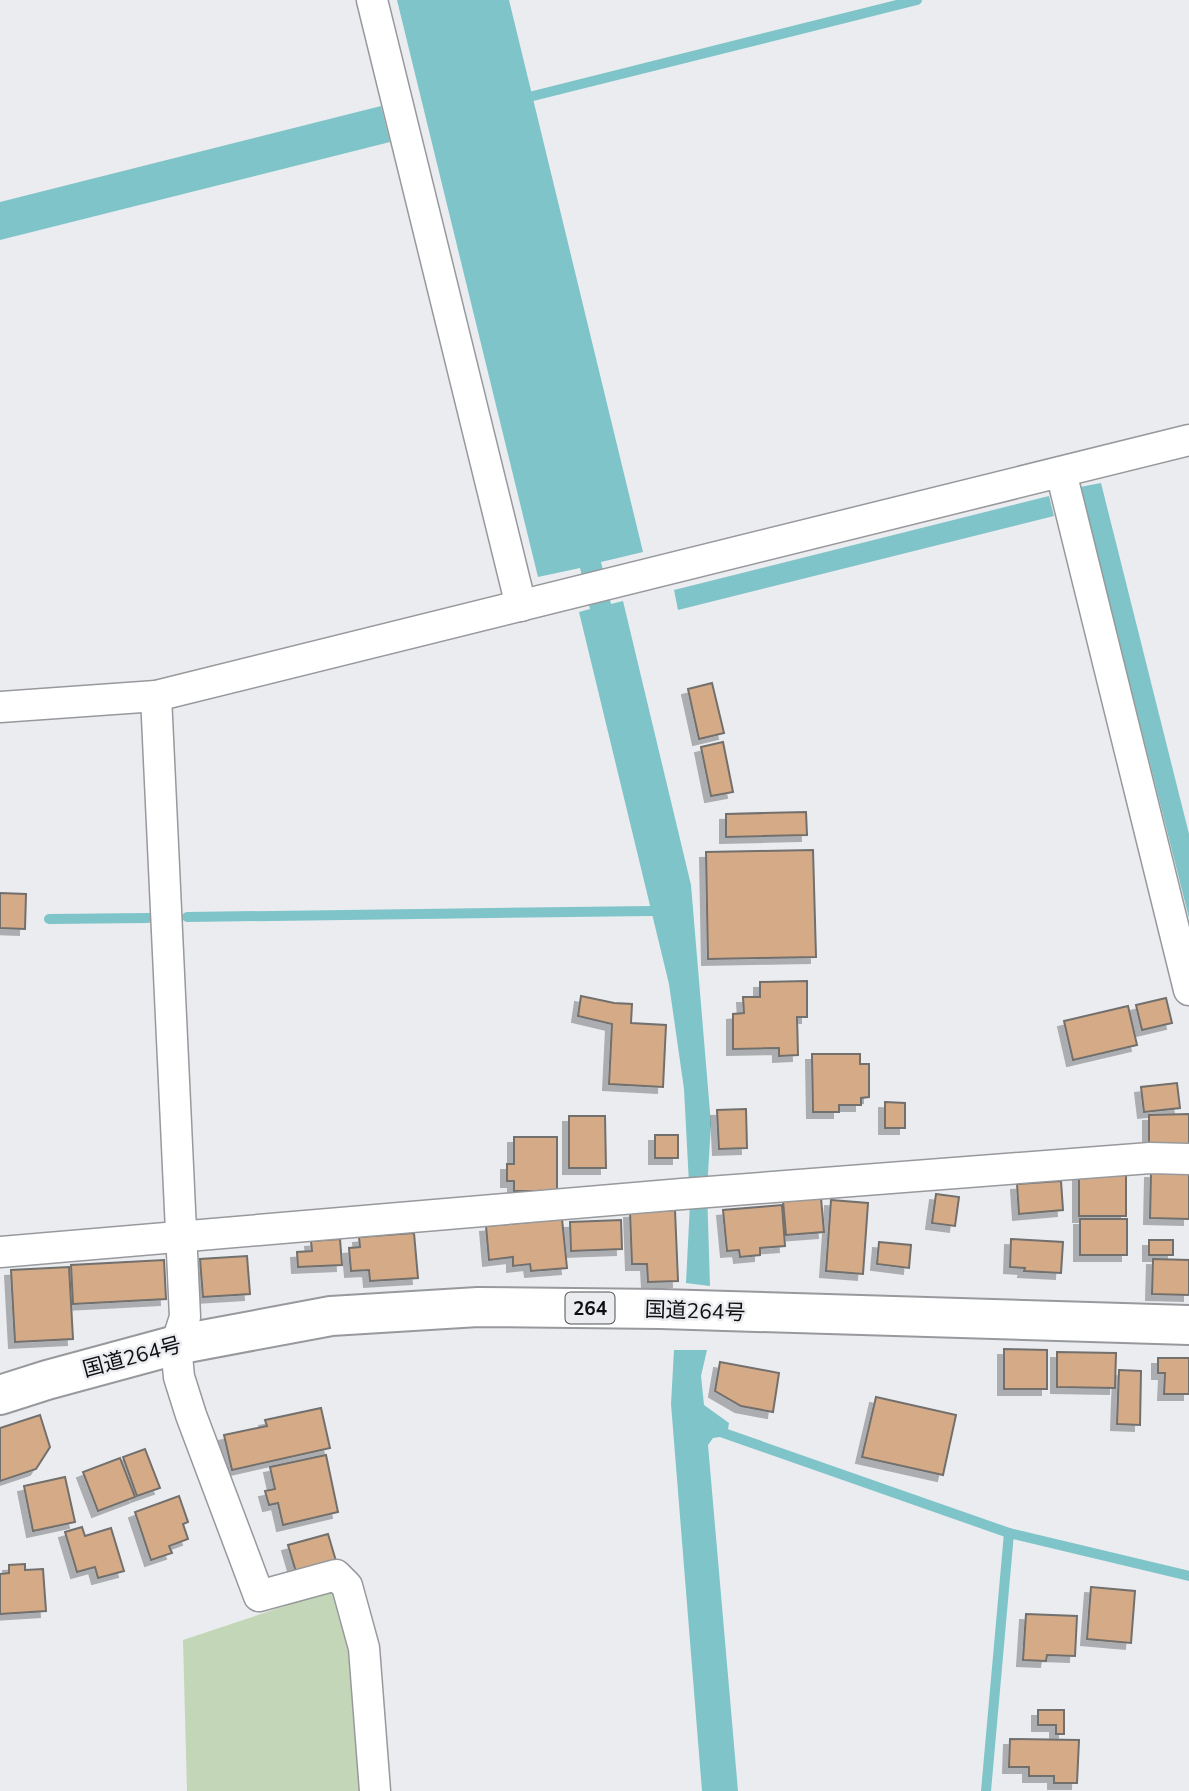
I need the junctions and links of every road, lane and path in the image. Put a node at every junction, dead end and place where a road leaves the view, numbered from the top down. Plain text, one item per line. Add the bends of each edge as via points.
1 (372, 0) edge
2 (1189, 440) edge
3 (1061, 472) junction
4 (521, 606) junction
5 (156, 696) junction
6 (0, 707) edge
7 (1185, 955) edge
8 (1189, 990) edge
9 (1189, 1159) edge
10 (181, 1237) junction
11 (0, 1252) edge
12 (1189, 1325) edge
13 (176, 1345) junction
14 (0, 1395) edge
15 (375, 1791) edge

1 - 4 street
2 - 3 street
3 - 4 street
3 - 7 street
4 - 5 street
5 - 6 street
5 - 10 street
7 - 8 street
9 - 10 street via 1150,1158 718,1191
10 - 11 street
10 - 13 street via 185,1317
12 - 13 highway, 国道264号 / 264 via 478,1307 331,1316
13 - 14 highway, 国道264号 / 264
13 - 15 street via 179,1377 191,1415 259,1596 336,1575 347,1586 364,1648

